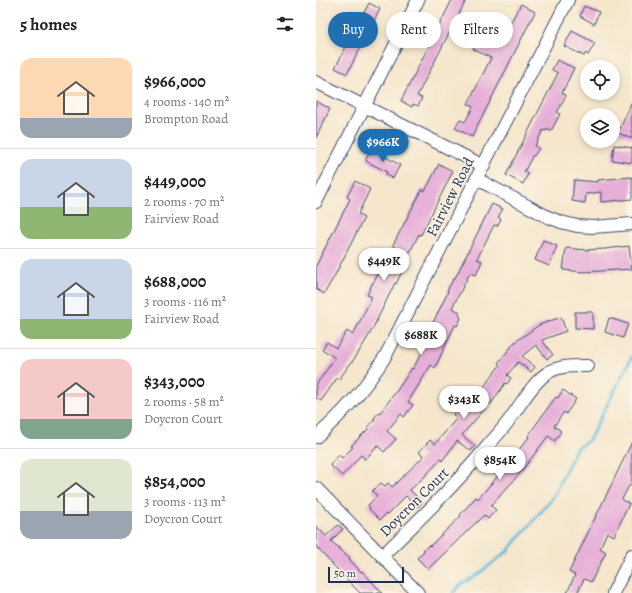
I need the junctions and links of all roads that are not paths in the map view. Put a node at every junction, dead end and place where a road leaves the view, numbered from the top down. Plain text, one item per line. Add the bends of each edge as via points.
1 (418, 0) edge
2 (568, 0) edge
3 (316, 82) edge
4 (364, 106) junction
5 (484, 166) junction
6 (477, 179) junction
7 (316, 202) edge
8 (632, 224) edge
9 (588, 366) dead end
10 (316, 436) edge
11 (316, 488) edge
12 (632, 554) edge
13 (382, 556) junction
14 (418, 593) edge
15 (614, 593) edge

1 - 4 street
2 - 5 street, Fairview Road
3 - 4 street
4 - 5 street
4 - 7 street
5 - 6 street, Fairview Road
6 - 8 street via 561,222 593,227
6 - 10 street, Fairview Road via 376,371 348,406
9 - 13 street, Doycron Court via 561,367 549,372 538,382 462,476
11 - 13 street
12 - 15 street
13 - 14 street

